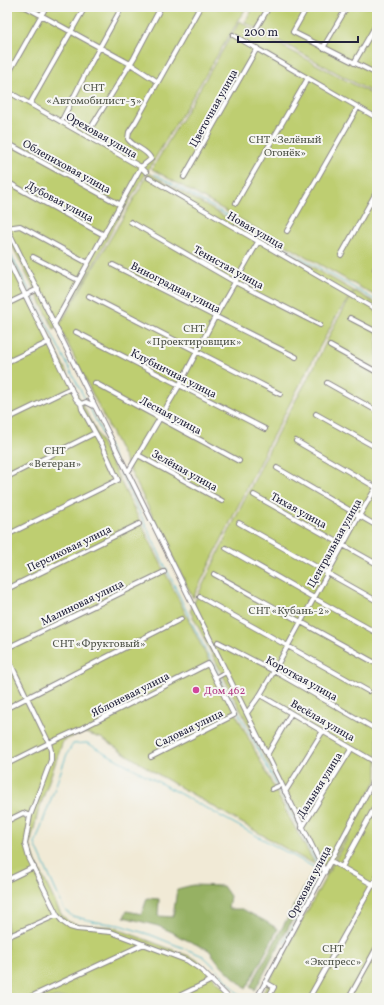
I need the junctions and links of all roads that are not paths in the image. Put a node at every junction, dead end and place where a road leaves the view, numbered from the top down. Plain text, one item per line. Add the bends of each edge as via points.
1 (26, 7) edge
2 (46, 7) edge
3 (85, 7) edge
4 (122, 7) edge
5 (161, 7) edge
6 (200, 7) edge
7 (268, 7) edge
8 (307, 7) edge
9 (347, 7) edge
10 (41, 16) junction
11 (377, 22) edge
12 (257, 27) dead end
13 (71, 32) junction
14 (234, 35) dead end
15 (100, 48) junction
16 (257, 48) junction
17 (323, 48) junction
18 (354, 63) junction
19 (130, 64) junction
20 (377, 74) edge
21 (7, 76) edge
22 (308, 78) junction
23 (158, 82) junction
24 (7, 91) edge
25 (31, 102) dead end
26 (358, 107) junction
27 (63, 118) dead end
28 (377, 118) edge
29 (92, 126) dead end
30 (7, 143) edge
31 (141, 167) junction
32 (146, 172) dead end
33 (184, 177) dead end
34 (149, 178) dead end
35 (7, 182) edge
36 (377, 191) edge
37 (236, 203) dead end
38 (119, 204) junction
39 (131, 222) dead end
40 (7, 228) edge
41 (286, 231) dead end
42 (104, 235) junction
43 (258, 242) junction
44 (341, 255) dead end
45 (32, 257) dead end
46 (7, 258) edge
47 (88, 264) junction
48 (113, 265) dead end
49 (78, 280) junction
50 (235, 282) junction
51 (38, 289) junction
52 (25, 296) junction
53 (89, 296) dead end
54 (7, 304) edge
55 (377, 310) edge
56 (216, 317) junction
57 (350, 318) dead end
58 (55, 323) junction
59 (320, 325) dead end
60 (76, 332) dead end
61 (377, 332) edge
62 (49, 342) junction
63 (330, 346) dead end
64 (198, 352) junction
65 (296, 357) dead end
66 (7, 362) edge
67 (377, 372) edge
68 (95, 383) dead end
69 (327, 383) dead end
70 (179, 386) junction
71 (71, 388) junction
72 (280, 394) dead end
73 (81, 404) junction
74 (96, 407) junction
75 (377, 411) edge
76 (316, 414) dead end
77 (7, 419) edge
78 (159, 419) junction
79 (265, 429) dead end
80 (95, 433) junction
81 (296, 442) dead end
82 (377, 448) edge
83 (138, 455) junction
84 (239, 461) dead end
85 (277, 468) dead end
86 (128, 472) junction
87 (7, 477) edge
88 (377, 487) edge
89 (254, 495) dead end
90 (222, 501) dead end
91 (359, 516) junction
92 (238, 523) dead end
93 (139, 524) dead end
94 (377, 526) edge
95 (7, 534) edge
96 (343, 545) junction
97 (226, 548) dead end
98 (377, 564) edge
99 (164, 572) dead end
100 (214, 574) dead end
101 (328, 574) junction
102 (7, 589) edge
103 (200, 597) dead end
104 (314, 598) junction
105 (377, 601) edge
106 (181, 619) dead end
107 (301, 622) junction
108 (377, 633) edge
109 (218, 642) dead end
110 (287, 646) junction
111 (7, 648) edge
112 (7, 656) edge
113 (377, 664) edge
114 (274, 671) junction
115 (226, 672) junction
116 (218, 676) junction
117 (368, 690) dead end
118 (260, 694) junction
119 (27, 698) junction
120 (7, 708) edge
121 (247, 713) junction
122 (234, 715) joint
123 (290, 715) dead end
124 (377, 730) edge
125 (320, 734) dead end
126 (48, 743) junction
127 (350, 751) dead end
128 (267, 755) junction
129 (151, 757) dead end
130 (377, 763) edge
131 (7, 764) edge
132 (377, 774) edge
133 (285, 792) junction
134 (377, 803) edge
135 (30, 816) junction
136 (7, 821) edge
137 (302, 828) junction
138 (331, 861) junction
139 (34, 867) junction
140 (342, 867) junction
141 (325, 872) junction
142 (377, 877) edge
143 (7, 880) edge
144 (375, 886) edge
145 (57, 915) junction
146 (7, 937) edge
147 (144, 944) junction
148 (377, 947) edge
149 (212, 980) junction
150 (265, 982) junction
151 (28, 998) edge
152 (175, 998) edge
153 (229, 998) edge
154 (257, 998) edge
155 (268, 998) edge
156 (309, 998) edge
157 (349, 998) edge

1 - 10 street
2 - 10 street
3 - 13 street
4 - 15 street
5 - 19 street
6 - 23 street
7 - 12 street
8 - 17 street via 293,32
9 - 17 street
10 - 13 street
10 - 21 street
11 - 18 street
13 - 15 street
13 - 25 street
14 - 16 street
15 - 19 street
15 - 27 street
16 - 22 street
16 - 33 street, Цветочная улица
17 - 18 street
18 - 20 street
19 - 23 street
19 - 29 street
22 - 26 street
22 - 37 street
23 - 31 street via 129,132 128,139 136,148 150,156 150,161
24 - 31 street, Ореховая улица
26 - 28 street
26 - 41 street
30 - 38 street, Облепиховая улица
31 - 32 street, Ореховая улица
31 - 38 street
34 - 43 street, Новая улица
35 - 42 street, Дубовая улица
36 - 44 street
38 - 42 street
39 - 50 street, Тенистая улица
40 - 47 street via 20,226
40 - 51 street
42 - 47 street
43 - 50 street
43 - 55 street, Новая улица
45 - 49 street
46 - 52 street
47 - 49 street
48 - 56 street, Виноградная улица
49 - 58 street
50 - 56 street
50 - 59 street, Тенистая улица
51 - 52 street
51 - 58 street
52 - 54 street
52 - 62 street
53 - 64 street
56 - 64 street
56 - 65 street, Виноградная улица
57 - 61 street
58 - 74 street
60 - 70 street, Клубничная улица
62 - 66 street
62 - 71 street
63 - 67 street
64 - 70 street
64 - 72 street
68 - 78 street, Лесная улица
69 - 75 street
70 - 78 street
70 - 79 street, Клубничная улица
71 - 73 street
71 - 77 street
73 - 74 street via 86,402
73 - 80 street
74 - 86 street
76 - 82 street
78 - 83 street
78 - 84 street, Лесная улица
80 - 87 street
80 - 95 street via 117,480
81 - 88 street
83 - 86 street
83 - 90 street, Зелёная улица
85 - 91 street
86 - 115 street
88 - 91 street, Центральная улица
89 - 96 street, Тихая улица
91 - 94 street
91 - 96 street, Центральная улица
92 - 101 street
93 - 102 street, Персиковая улица
96 - 98 street, Тихая улица
96 - 101 street, Центральная улица
97 - 104 street
99 - 111 street, Малиновая улица
100 - 107 street
101 - 104 street, Центральная улица
101 - 105 street
103 - 110 street
104 - 107 street, Центральная улица
104 - 108 street
106 - 119 street
107 - 110 street, Центральная улица
107 - 113 street
109 - 114 street, Короткая улица
110 - 114 street, Центральная улица
110 - 117 street
112 - 119 street
114 - 118 street, Центральная улица
114 - 124 street, Короткая улица
115 - 116 street
115 - 121 street
116 - 122 street, Яблоневая улица
116 - 126 street, Яблоневая улица via 208,664
118 - 121 street, Центральная улица
118 - 130 street, Весёлая улица
119 - 120 street
119 - 126 street
121 - 128 street
122 - 129 street, Садовая улица
123 - 128 street
125 - 133 street
126 - 131 street, Яблоневая улица
126 - 135 street via 51,760
127 - 137 street, Дальняя улица
128 - 133 street via 277,787
132 - 138 street, Ореховая улица
133 - 137 street
134 - 140 street
135 - 136 street via 23,813
135 - 139 street via 25,844
137 - 141 street
138 - 140 street
138 - 141 street, Ореховая улица
139 - 143 street
139 - 145 street
140 - 144 street
141 - 150 street, Ореховая улица
142 - 144 street
144 - 156 street
145 - 146 street
145 - 147 street via 70,927 111,932
147 - 149 street via 188,961
147 - 151 street
148 - 157 street
149 - 152 street
149 - 153 street
150 - 154 street, Ореховая улица
150 - 155 street via 274,987

